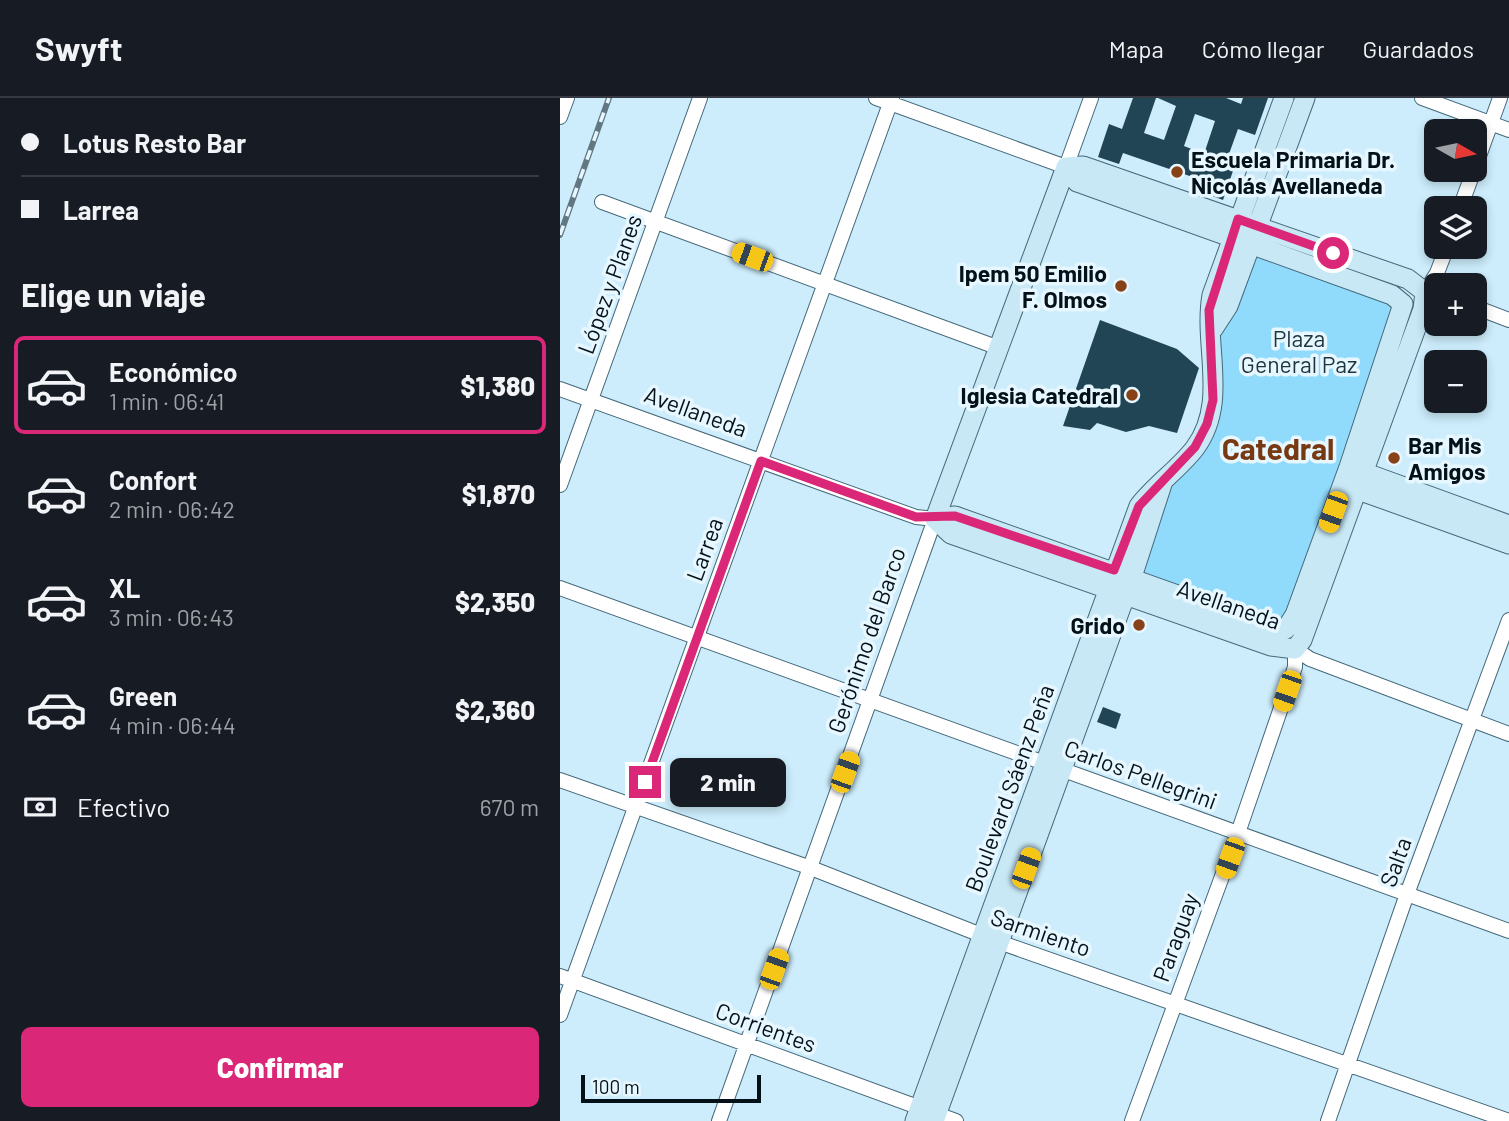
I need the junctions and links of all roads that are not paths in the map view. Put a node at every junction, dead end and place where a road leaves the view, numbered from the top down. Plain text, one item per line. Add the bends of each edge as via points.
1 (567, 98) edge
2 (700, 98) edge
3 (1091, 98) edge
4 (1284, 98) edge
5 (1305, 98) edge
6 (1422, 98) edge
7 (1500, 98) edge
8 (886, 100) edge
9 (560, 117) edge
10 (1491, 123) junction
11 (1509, 130) edge
12 (1488, 131) edge
13 (1066, 167) junction
14 (602, 202) dead end
15 (656, 221) junction
16 (1234, 229) junction
17 (1254, 236) junction
18 (825, 284) junction
19 (1424, 289) edge
20 (1424, 296) edge
21 (1403, 304) junction
22 (1424, 307) edge
23 (1487, 312) edge
24 (1509, 320) edge
25 (1213, 329) junction
26 (999, 348) junction
27 (560, 388) edge
28 (591, 400) junction
29 (761, 461) junction
30 (1353, 478) junction
31 (560, 485) edge
32 (935, 519) junction
33 (1509, 525) edge
34 (1509, 544) edge
35 (1119, 582) junction
36 (560, 588) edge
37 (1509, 620) edge
38 (1286, 629) junction
39 (696, 637) junction
40 (1295, 649) junction
41 (871, 701) junction
42 (1472, 721) junction
43 (1509, 734) edge
44 (1052, 766) junction
45 (560, 780) edge
46 (636, 806) junction
47 (1238, 833) junction
48 (811, 868) junction
49 (1407, 894) junction
50 (1509, 931) edge
51 (990, 939) junction
52 (566, 978) edge
53 (1177, 1003) junction
54 (560, 1015) edge
55 (746, 1044) junction
56 (1348, 1065) junction
57 (926, 1116) edge
58 (719, 1121) edge
59 (956, 1121) edge
60 (1132, 1121) edge
61 (1328, 1121) edge
62 (1509, 1121) edge

1 - 9 street
2 - 15 street, López y Planes
3 - 13 street, Gerónimo del Barco
4 - 16 main road, Boulevard Sáenz Peña
5 - 17 main road
6 - 10 street
7 - 10 street
8 - 13 street
8 - 18 street, Larrea
10 - 11 street
10 - 12 street
13 - 16 main road via 1077,182
13 - 26 main road, Gerónimo del Barco
14 - 15 street
15 - 18 street
15 - 28 street, López y Planes
16 - 17 main road
16 - 25 main road, Boulevard Sáenz Peña via 1212,295
17 - 19 main road via 1408,279
17 - 21 main road via 1392,295
17 - 25 main road via 1228,306
18 - 26 street
18 - 29 street, Larrea
20 - 21 main road
21 - 30 main road, Paraguay
22 - 30 main road, Paraguay
23 - 24 street
25 - 35 main road, Boulevard Sáenz Peña via 1213,400 1207,424 1195,447 1163,480
26 - 32 main road, Gerónimo del Barco
27 - 28 street, Avellaneda
28 - 29 street, Avellaneda
28 - 31 street, López y Planes
29 - 32 street, Avellaneda via 916,517
29 - 39 street, Larrea
30 - 33 main road
30 - 34 main road
30 - 38 main road, Paraguay
30 - 40 main road, Paraguay via 1302,640
32 - 35 main road, Avellaneda via 955,516
32 - 41 street, Gerónimo del Barco
35 - 38 main road, Avellaneda via 1276,630
35 - 40 main road, Avellaneda via 1271,646
35 - 44 main road, Boulevard Sáenz Peña
36 - 39 street, Carlos Pellegrini
37 - 42 street, Salta
38 - 40 main road
39 - 41 street, Carlos Pellegrini
39 - 46 street, Larrea
40 - 42 street, Avellaneda via 1310,659
40 - 47 street, Paraguay via 1295,667
41 - 44 street, Carlos Pellegrini
41 - 48 street, Gerónimo del Barco
42 - 43 street, Avellaneda
42 - 49 street, Salta
44 - 47 street, Carlos Pellegrini
44 - 51 main road, Boulevard Sáenz Peña
45 - 46 street, Sarmiento
46 - 48 street, Sarmiento
46 - 52 street, Larrea
47 - 49 street, Carlos Pellegrini
47 - 53 street, Paraguay
48 - 51 street, Sarmiento
48 - 55 street, Gerónimo del Barco
49 - 50 street, Carlos Pellegrini
49 - 56 street, Salta
51 - 53 street, Sarmiento
51 - 57 main road, Boulevard Sáenz Peña
52 - 54 street, Larrea
52 - 55 street, Corrientes
53 - 56 street, Sarmiento
53 - 60 street, Paraguay
55 - 57 street, Corrientes
55 - 58 street, Gerónimo del Barco
56 - 61 street, Salta
56 - 62 street, Sarmiento
57 - 59 street, Corrientes

